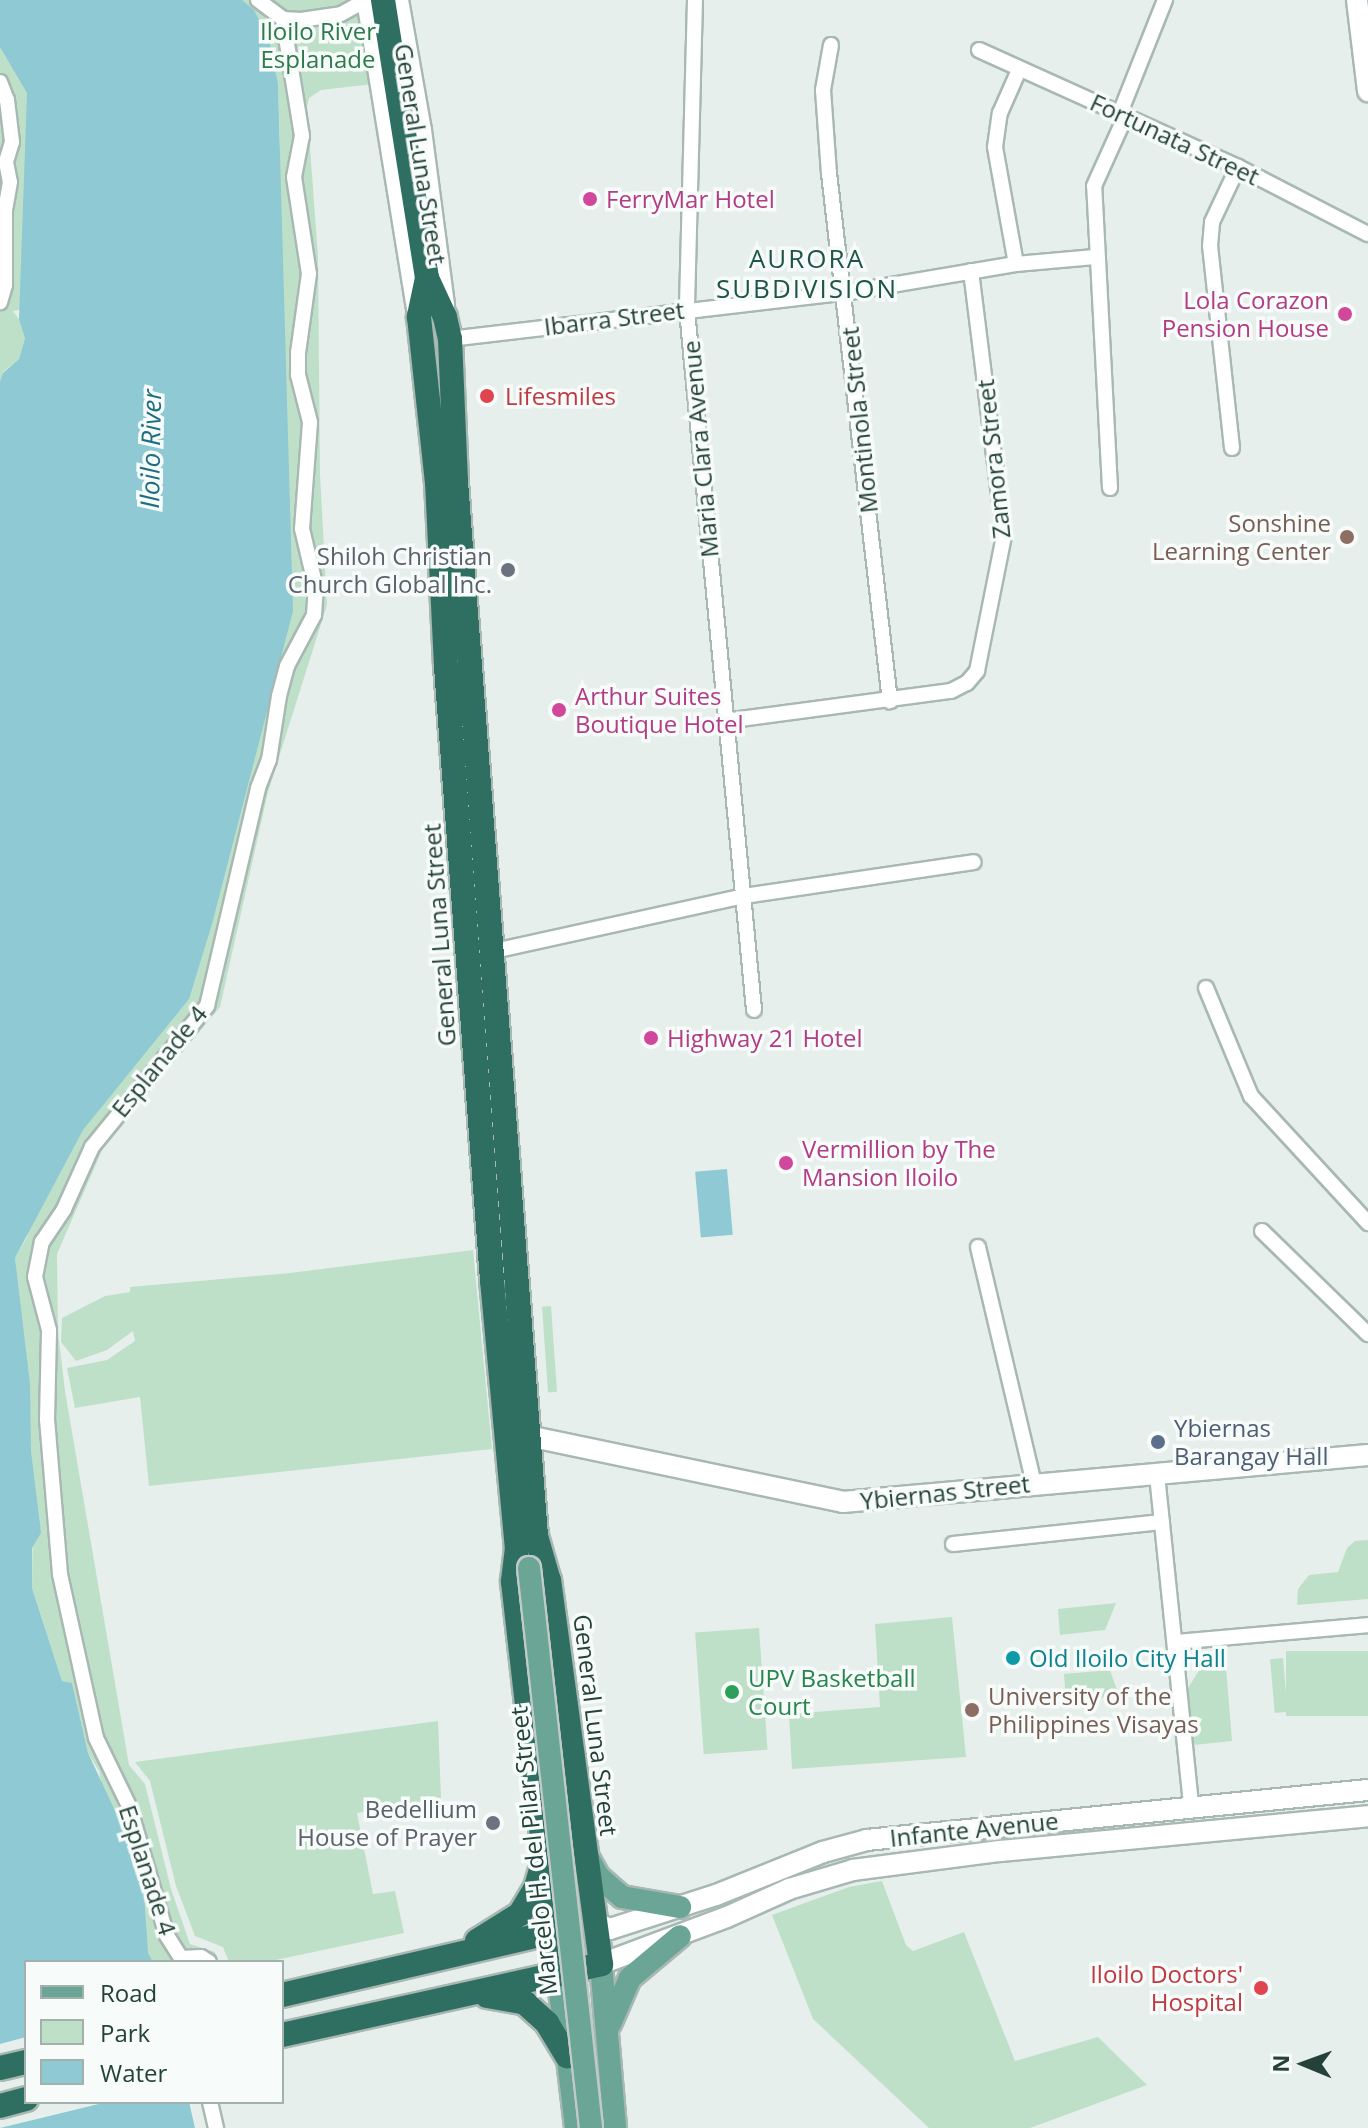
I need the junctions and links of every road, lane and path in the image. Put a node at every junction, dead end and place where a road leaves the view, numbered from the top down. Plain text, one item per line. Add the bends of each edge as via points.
1 (258, 0) edge
2 (367, 0) edge
3 (383, 0) edge
4 (398, 0) edge
5 (695, 0) edge
6 (1165, 0) edge
7 (1357, 0) edge
8 (283, 19) junction
9 (831, 45) dead end
10 (979, 50) dead end
11 (1019, 70) junction
12 (0, 82) edge
13 (1368, 91) edge
14 (1123, 114) junction
15 (1238, 167) junction
16 (1368, 234) edge
17 (1095, 257) junction
18 (1016, 264) junction
19 (971, 271) junction
20 (427, 278) junction
21 (844, 293) junction
22 (0, 302) edge
23 (687, 310) junction
24 (419, 317) junction
25 (447, 328) junction
26 (1232, 448) dead end
27 (1110, 488) dead end
28 (890, 701) junction
29 (725, 721) junction
30 (974, 862) dead end
31 (489, 884) junction
32 (463, 885) junction
33 (744, 896) junction
34 (494, 951) junction
35 (1206, 988) dead end
36 (754, 1010) dead end
37 (1368, 1223) edge
38 (1262, 1231) dead end
39 (978, 1247) dead end
40 (1368, 1334) edge
41 (528, 1436) junction
42 (1368, 1455) edge
43 (1157, 1475) junction
44 (1034, 1484) junction
45 (1162, 1522) junction
46 (953, 1544) dead end
47 (527, 1550) junction
48 (1368, 1625) edge
49 (1175, 1642) junction
50 (1368, 1790) edge
51 (1191, 1805) junction
52 (1368, 1816) edge
53 (584, 1849) junction
54 (545, 1853) junction
55 (680, 1907) junction
56 (596, 1923) junction
57 (553, 1931) junction
58 (680, 1936) junction
59 (451, 1955) junction
60 (206, 1960) edge
61 (601, 1964) junction
62 (558, 1974) junction
63 (284, 1995) edge
64 (460, 1995) junction
65 (284, 2035) edge
66 (606, 2036) junction
67 (567, 2056) junction
68 (24, 2062) edge
69 (0, 2068) edge
70 (24, 2100) edge
71 (210, 2104) edge
72 (0, 2106) edge
73 (216, 2128) edge
74 (576, 2128) edge
75 (591, 2128) edge
76 (615, 2128) edge

1 - 8 street
2 - 8 street via 329,17
2 - 24 main road, General Luna Street
3 - 20 highway
4 - 25 main road, General Luna Street
5 - 23 street, Maria Clara Avenue
6 - 14 street
7 - 13 main road
8 - 60 street, Esplanade 4 via 302,136 295,186 309,274 298,375 310,422 302,529 316,588 314,615 287,666 271,752 207,1006 92,1147 64,1209 46,1232 35,1277 49,1330 47,1420 60,1574 96,1738 129,1806 167,1936 181,1958
9 - 21 street, Montinola Street via 823,90
10 - 11 street, Fortunata Street
11 - 14 street, Fortunata Street
11 - 18 street via 1000,113 995,147
12 - 22 street via 12,142 6,162 10,182
14 - 15 street, Fortunata Street
14 - 17 street via 1096,174
15 - 16 street, Fortunata Street
15 - 26 street via 1212,222 1210,246
17 - 18 street, Ibarra Street
17 - 27 street
18 - 19 street, Ibarra Street
19 - 21 street, Ibarra Street
19 - 28 street, Zamora Street via 1003,553 977,671 959,688
20 - 24 highway, General Luna Street
20 - 25 highway, General Luna Street
21 - 23 street, Ibarra Street
21 - 28 street, Montinola Street
23 - 25 street, Ibarra Street
23 - 29 street, Maria Clara Avenue
24 - 32 highway, General Luna Street via 437,482
25 - 31 highway, General Luna Street
28 - 29 street, Zamora Street
29 - 33 street, Maria Clara Avenue
30 - 33 street
31 - 32 highway
31 - 34 highway, General Luna Street
32 - 47 highway, General Luna Street via 503,1418
33 - 34 street
33 - 36 street, Maria Clara Avenue
34 - 41 highway, General Luna Street
35 - 37 street via 1251,1096
38 - 40 street
39 - 44 street
41 - 44 main road, Ybiernas Street via 843,1502
41 - 47 highway, General Luna Street
42 - 43 main road, Ybiernas Street
43 - 44 main road, Ybiernas Street
43 - 45 street
45 - 46 street
45 - 49 street
47 - 53 highway, General Luna Street via 549,1581
47 - 54 highway, General Luna Street via 513,1582
47 - 75 main road, Marcelo H. del Pilar Street, bridge
48 - 49 street
49 - 51 street
50 - 51 main road, Infante Avenue
51 - 55 main road, Infante Avenue via 867,1840
52 - 58 main road, Infante Avenue via 853,1870 789,1889
53 - 55 main road via 599,1877 622,1897
53 - 56 highway, General Luna Street
54 - 57 highway, General Luna Street
54 - 59 highway via 536,1887 520,1914
55 - 56 main road, Infante Avenue via 610,1929
56 - 57 highway
56 - 61 highway
57 - 59 highway
57 - 62 highway, Marcelo H. del Pilar Street
58 - 61 main road, Infante Avenue
58 - 66 main road via 630,1978
59 - 63 highway
61 - 62 highway
61 - 66 main road
62 - 64 highway
62 - 67 main road, Marcelo H. del Pilar Street
64 - 65 highway
64 - 67 highway via 525,2003 547,2023
66 - 76 main road
67 - 74 main road, Marcelo H. del Pilar Street
68 - 69 highway
70 - 72 highway
71 - 73 street

